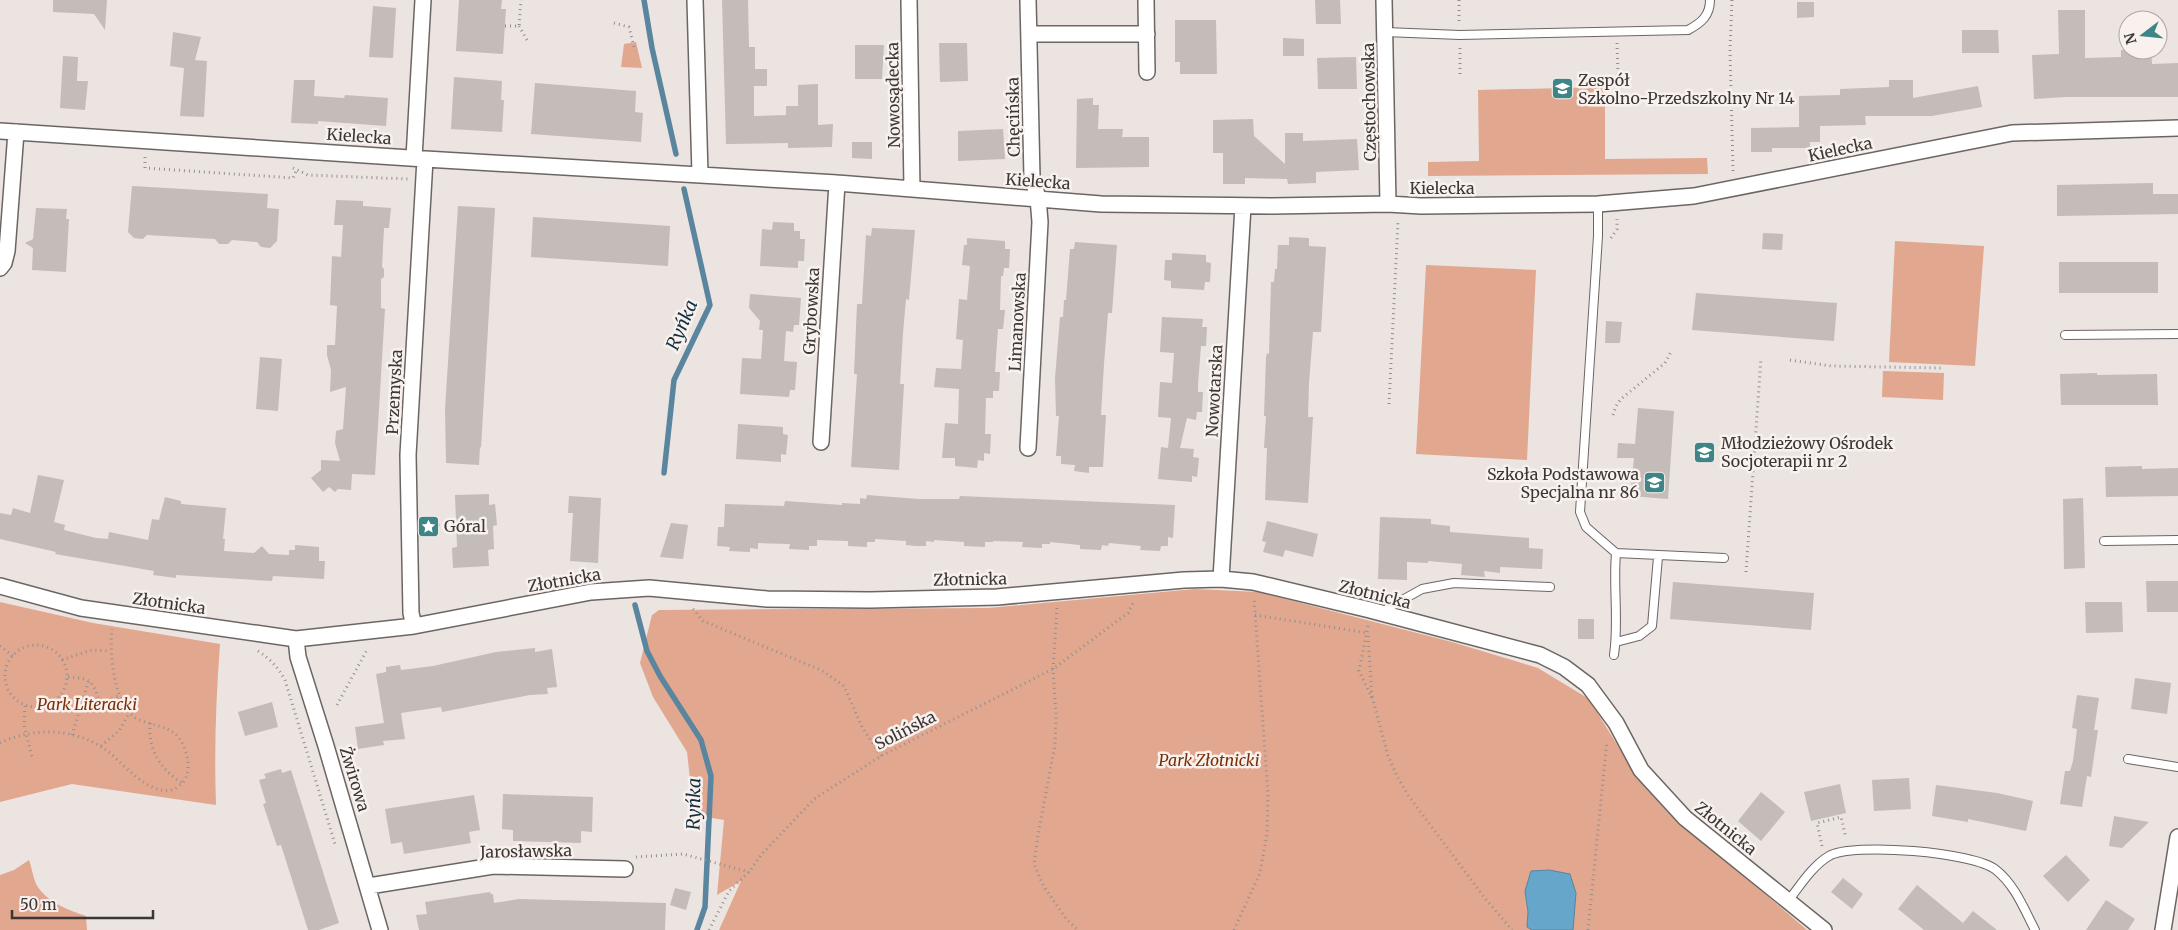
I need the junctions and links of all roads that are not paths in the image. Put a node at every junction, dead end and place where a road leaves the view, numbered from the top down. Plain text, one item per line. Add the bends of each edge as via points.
1 (423, 0) edge
2 (695, 0) edge
3 (910, 0) edge
4 (1028, 0) edge
5 (1146, 0) edge
6 (1384, 0) edge
7 (1710, 0) edge
8 (1385, 32) junction
9 (1029, 34) junction
10 (1147, 34) junction
11 (1147, 72) dead end
12 (2178, 128) edge
13 (0, 131) edge
14 (16, 132) junction
15 (420, 158) junction
16 (700, 174) junction
17 (837, 183) junction
18 (912, 189) junction
19 (1038, 198) junction
20 (1598, 204) junction
21 (1393, 205) junction
22 (1243, 206) junction
23 (0, 268) edge
24 (2178, 334) edge
25 (2065, 335) dead end
26 (821, 442) dead end
27 (1028, 448) dead end
28 (2178, 540) edge
29 (2104, 541) dead end
30 (1616, 553) junction
31 (1658, 557) junction
32 (1724, 558) dead end
33 (1221, 579) junction
34 (0, 586) edge
35 (1550, 587) dead end
36 (1386, 615) junction
37 (414, 626) junction
38 (296, 639) junction
39 (1616, 642) junction
40 (1614, 655) dead end
41 (2128, 759) dead end
42 (2178, 767) edge
43 (2178, 837) edge
44 (625, 869) dead end
45 (368, 886) junction
46 (1788, 901) junction
47 (380, 930) edge
48 (1824, 930) edge
49 (2035, 930) edge
50 (2163, 930) edge

1 - 15 street, Przemyska
2 - 16 street
3 - 18 street, Nowosądecka
4 - 9 street, Chęcińska
5 - 10 street
6 - 8 street, Częstochowska
7 - 8 lane via 1703,22 1688,30 1460,35
8 - 21 street, Częstochowska
9 - 10 street
9 - 19 street, Chęcińska via 1032,177
10 - 11 street
12 - 20 street, Kielecka via 2012,133 1735,189
13 - 14 street, Kielecka
14 - 15 street, Kielecka
14 - 23 street via 7,251
15 - 16 street, Kielecka
15 - 37 street, Przemyska via 408,455 411,613
16 - 17 street, Kielecka
17 - 18 street, Kielecka
17 - 26 street, Grybowska
18 - 19 street, Kielecka
19 - 22 street, Kielecka via 1100,204
19 - 27 street, Limanowska via 1040,222
20 - 21 street, Kielecka
20 - 30 lane via 1580,512 1586,526
21 - 22 street, Kielecka
22 - 33 street, Nowotarska
24 - 25 lane
28 - 29 lane
30 - 31 lane
30 - 39 lane
31 - 32 lane
31 - 39 lane via 1652,626 1638,636
33 - 36 street, Złotnicka via 1253,582
33 - 37 street, Złotnicka via 998,597 802,601 649,588 591,592
34 - 38 street, Złotnicka via 81,608
35 - 36 lane via 1454,583 1422,589 1388,608
36 - 46 street, Złotnicka via 1540,655 1582,678 1616,723 1642,770 1685,818
37 - 38 street, Złotnicka
38 - 45 street, Żwirowa via 298,657
39 - 40 lane
41 - 42 lane
43 - 50 street
44 - 45 street, Jarosławska via 493,866
45 - 47 street, Żwirowa
46 - 48 street, Złotnicka
46 - 49 lane via 1830,855 1851,849 1914,850 1973,860 1995,868 2010,883

